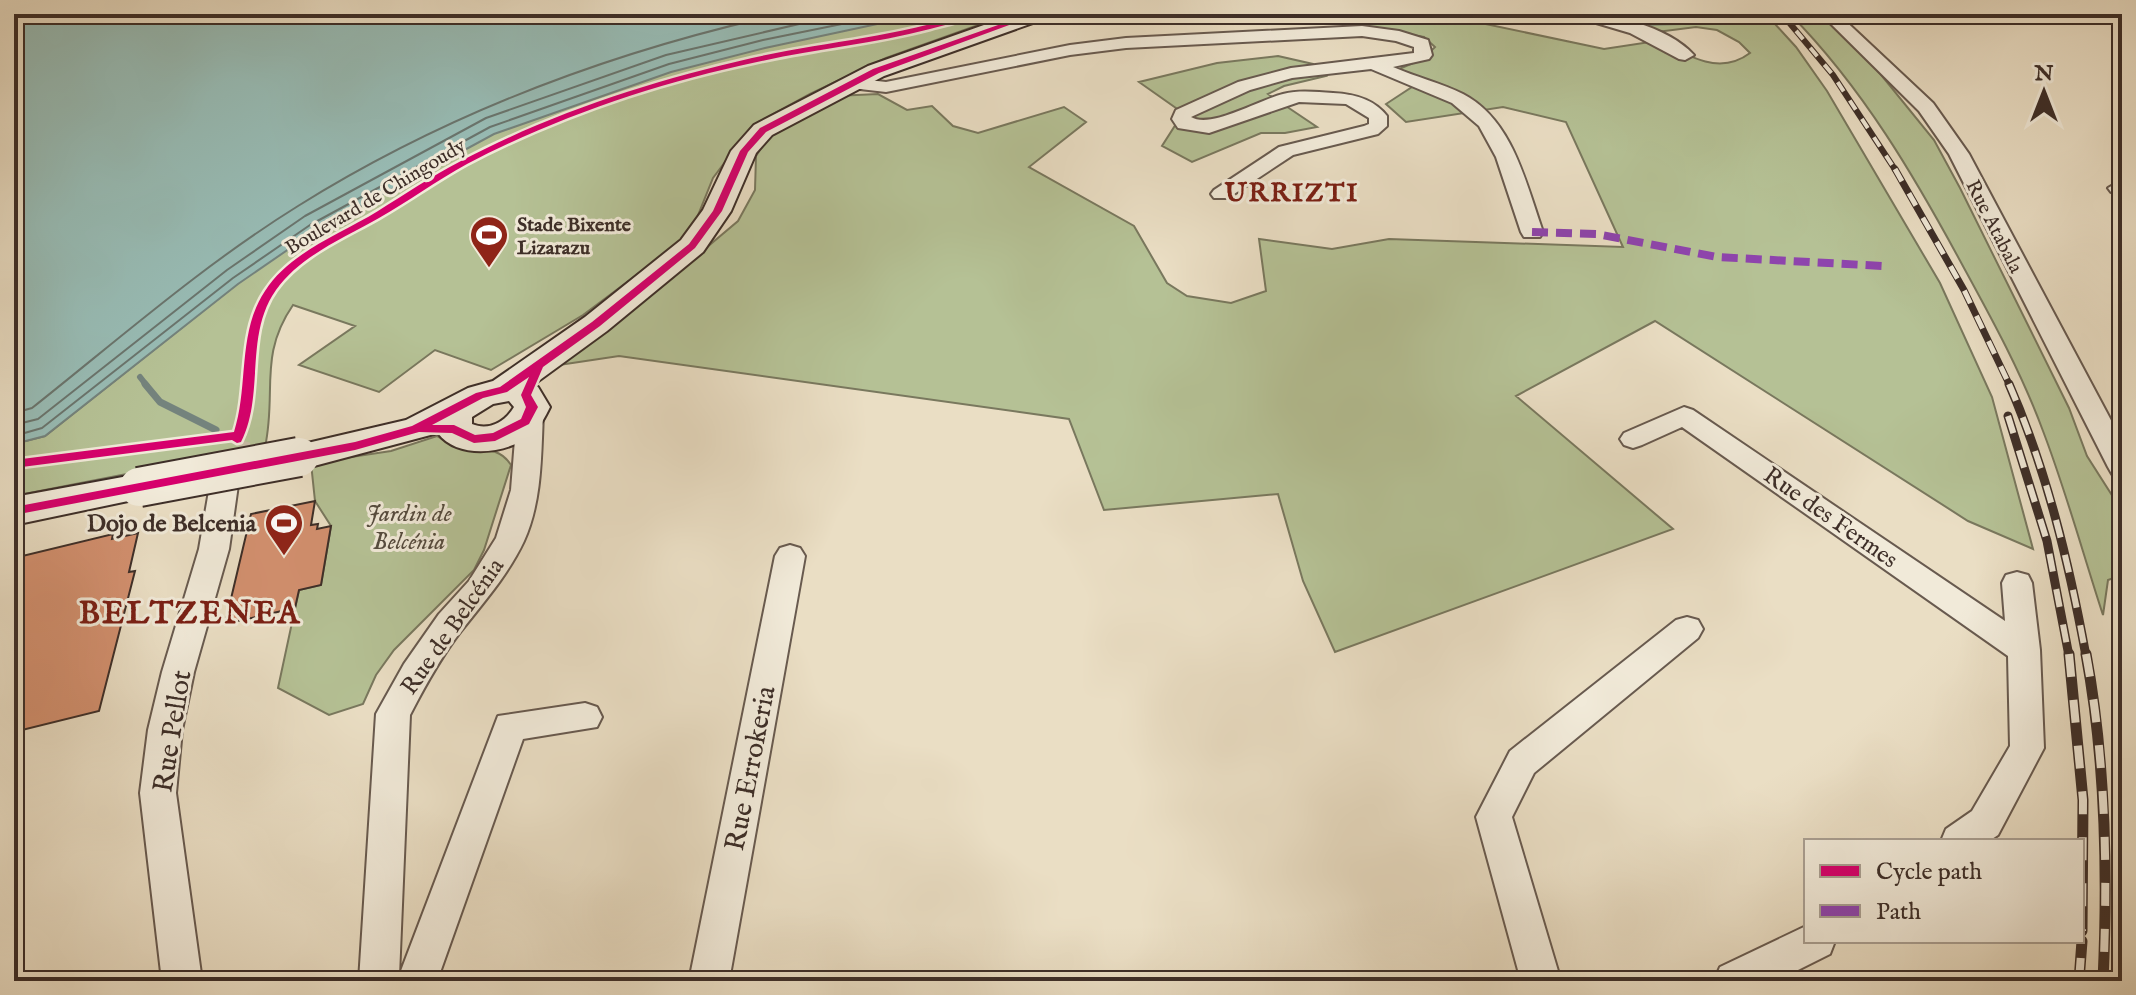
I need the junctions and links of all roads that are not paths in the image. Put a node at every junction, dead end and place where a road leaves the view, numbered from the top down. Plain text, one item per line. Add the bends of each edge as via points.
1 (1036, 14) edge
2 (1582, 14) edge
3 (1829, 14) edge
4 (1946, 14) edge
5 (1997, 14) edge
6 (1685, 55) dead end
7 (1371, 62) junction
8 (851, 83) junction
9 (1221, 194) dead end
10 (1532, 232) dead end
11 (524, 392) junction
12 (466, 425) junction
13 (1633, 439) dead end
14 (526, 465) junction
15 (2122, 467) edge
16 (224, 485) tunnel mouth
17 (14, 511) edge
18 (790, 556) dead end
19 (2017, 583) dead end
20 (1687, 629) dead end
21 (2024, 650) junction
22 (585, 717) dead end
23 (1962, 839) edge
24 (1812, 943) edge
25 (182, 981) edge
26 (379, 981) edge
27 (417, 981) edge
28 (709, 981) edge
29 (1541, 981) edge
30 (1734, 981) edge

1 - 8 main road
2 - 6 street via 1649,34
3 - 15 street, Rue Atabala via 1926,107 1959,154
4 - 5 street
7 - 8 street via 1415,59 1424,50 1412,39 1362,31 1126,43 886,87
7 - 9 street via 1266,79 1183,114 1185,124 1209,127 1286,99 1323,96 1362,104 1378,116 1378,126 1371,130 1286,151
7 - 10 street via 1482,114 1495,133
8 - 11 main road via 753,139 717,211 692,246
11 - 12 main road via 506,433
11 - 14 street, Rue de Belcénia
12 - 14 street via 513,451
12 - 17 main road, bridge via 416,429 299,457
13 - 21 street, Rue des Fermes via 1684,416
14 - 26 street, Rue de Belcénia via 510,539 497,564 415,673 393,714
16 - 25 street, Rue Pellot via 214,549 165,730 158,793
18 - 28 street, Rue Errokeria
19 - 21 street
20 - 29 street via 1522,762 1494,817
21 - 23 street via 2027,748 1985,823
22 - 27 street via 510,726
24 - 30 street

